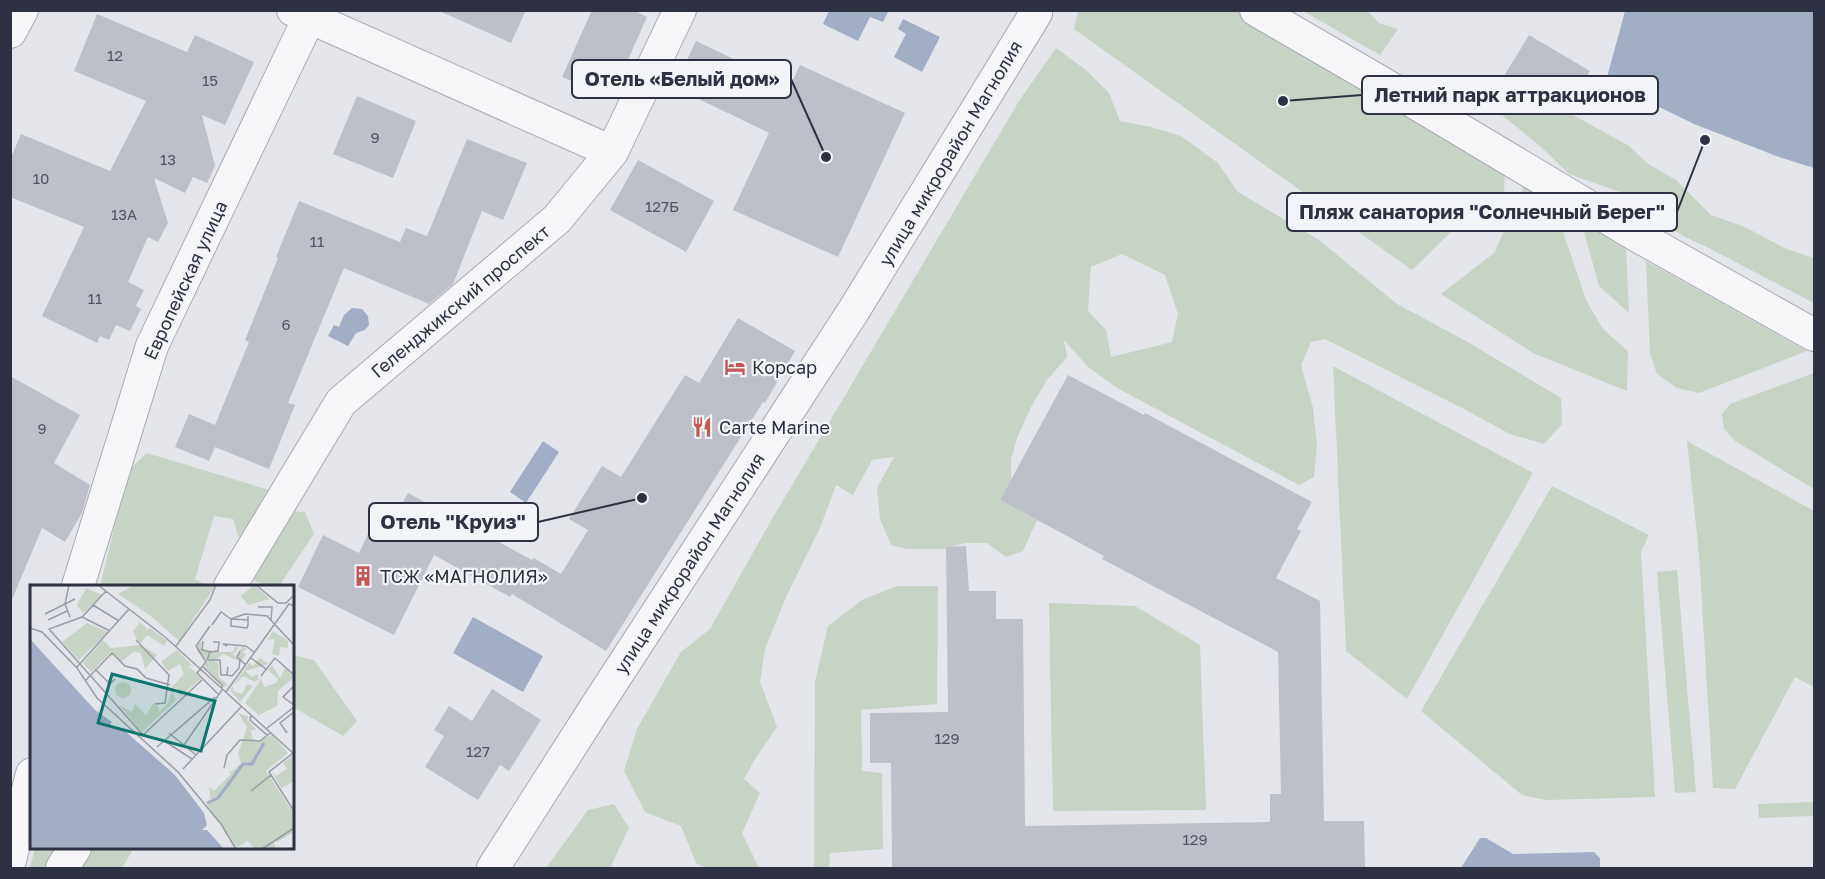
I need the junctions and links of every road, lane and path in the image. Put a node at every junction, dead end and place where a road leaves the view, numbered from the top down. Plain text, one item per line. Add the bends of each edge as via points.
1 (22, 10) edge
2 (680, 10) edge
3 (1256, 10) edge
4 (1036, 13) dead end
5 (301, 14) edge
6 (10, 32) edge
7 (612, 152) junction
8 (1815, 335) edge
9 (78, 585) edge
10 (231, 585) edge
11 (30, 782) edge
12 (74, 849) edge
13 (10, 860) edge
14 (62, 868) edge
15 (493, 868) edge

1 - 6 street
2 - 7 street, Геленджикский проспект
3 - 8 street via 1636,236
4 - 15 street, улица микрорайон Магнолия via 854,310
5 - 7 street
5 - 9 street, Европейская улица via 152,346
7 - 10 street, Геленджикский проспект via 557,219 341,402
11 - 13 street
12 - 14 street

